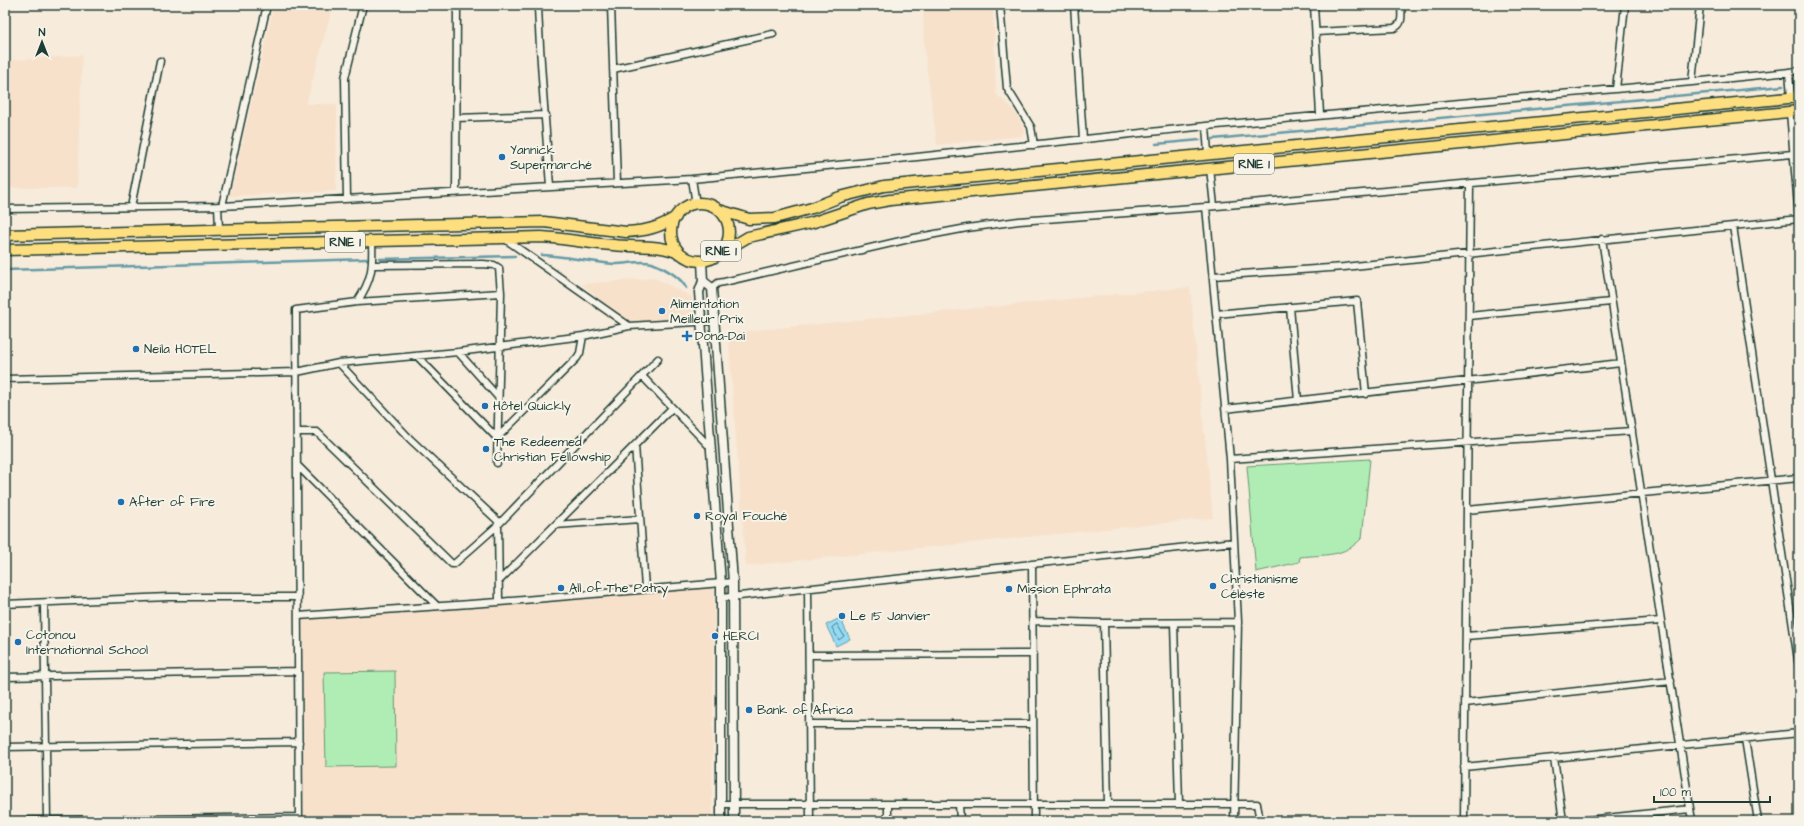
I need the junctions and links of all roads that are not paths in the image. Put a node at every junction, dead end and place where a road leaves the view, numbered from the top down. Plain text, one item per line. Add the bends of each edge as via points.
1 (267, 5) edge
2 (363, 5) edge
3 (457, 5) edge
4 (538, 5) edge
5 (611, 5) edge
6 (1000, 5) edge
7 (1074, 5) edge
8 (1079, 5) edge
9 (1314, 5) edge
10 (1401, 5) edge
11 (1625, 5) edge
12 (1700, 5) edge
13 (1316, 32) junction
14 (773, 34) dead end
15 (160, 61) dead end
16 (613, 69) junction
17 (1799, 71) edge
18 (1789, 72) junction
19 (1692, 82) junction
20 (1616, 89) junction
21 (1795, 97) edge
22 (1794, 112) edge
23 (546, 115) junction
24 (1320, 115) junction
25 (456, 118) junction
26 (1206, 126) junction
27 (1082, 139) junction
28 (1034, 145) junction
29 (1208, 153) junction
30 (1792, 154) junction
31 (1210, 168) junction
32 (692, 179) junction
33 (617, 183) junction
34 (1470, 183) junction
35 (550, 187) junction
36 (456, 193) junction
37 (347, 199) junction
38 (696, 204) junction
39 (220, 206) junction
40 (1214, 206) junction
41 (131, 207) junction
42 (1206, 207) junction
43 (5, 209) edge
44 (719, 210) junction
45 (676, 216) junction
46 (1799, 219) edge
47 (1733, 226) junction
48 (218, 229) junction
49 (5, 235) edge
50 (504, 238) junction
51 (1602, 240) junction
52 (372, 241) junction
53 (5, 250) edge
54 (1469, 253) junction
55 (719, 254) junction
56 (683, 255) junction
57 (702, 261) junction
58 (373, 266) junction
59 (1213, 276) junction
60 (703, 281) junction
61 (712, 288) junction
62 (501, 292) junction
63 (357, 302) junction
64 (1611, 302) junction
65 (1290, 308) junction
66 (1216, 314) junction
67 (1468, 316) junction
68 (713, 321) junction
69 (701, 322) junction
70 (629, 326) junction
71 (583, 336) junction
72 (498, 347) junction
73 (458, 352) junction
74 (417, 356) junction
75 (658, 359) dead end
76 (339, 363) junction
77 (1621, 363) junction
78 (296, 372) junction
79 (642, 376) junction
80 (5, 379) edge
81 (1468, 381) junction
82 (1366, 394) junction
83 (498, 397) junction
84 (1298, 401) junction
85 (672, 408) junction
86 (1225, 409) junction
87 (1632, 431) junction
88 (297, 432) junction
89 (497, 438) junction
90 (1467, 443) junction
91 (635, 445) junction
92 (710, 447) junction
93 (1230, 459) junction
94 (497, 463) dead end
95 (297, 465) junction
96 (1799, 478) edge
97 (1770, 480) junction
98 (1641, 493) junction
99 (1467, 510) junction
100 (640, 519) junction
101 (498, 525) junction
102 (555, 525) junction
103 (1234, 542) junction
104 (1032, 564) junction
105 (499, 581) junction
106 (733, 582) junction
107 (720, 583) junction
108 (645, 588) junction
109 (808, 588) junction
110 (733, 596) junction
111 (298, 597) junction
112 (720, 598) junction
113 (499, 602) junction
114 (44, 603) junction
115 (5, 604) edge
116 (437, 606) junction
117 (298, 616) junction
118 (1033, 620) junction
119 (1661, 621) junction
120 (1238, 622) junction
121 (1104, 623) junction
122 (1174, 623) junction
123 (1466, 636) junction
124 (1033, 654) junction
125 (809, 655) junction
126 (1799, 667) edge
127 (298, 671) junction
128 (45, 676) junction
129 (5, 677) edge
130 (1671, 681) junction
131 (1465, 703) junction
132 (809, 724) junction
133 (1033, 724) junction
134 (1799, 734) edge
135 (1745, 738) junction
136 (299, 742) junction
137 (1680, 745) junction
138 (46, 746) junction
139 (5, 747) edge
140 (1554, 758) junction
141 (1464, 767) junction
142 (721, 804) junction
143 (734, 804) junction
144 (810, 804) junction
145 (888, 804) junction
146 (959, 804) junction
147 (1033, 804) junction
148 (1108, 804) junction
149 (1178, 804) junction
150 (1234, 804) junction
151 (1690, 809) junction
152 (299, 819) edge
153 (5, 820) edge
154 (47, 820) edge
155 (721, 821) edge
156 (734, 821) edge
157 (810, 821) edge
158 (888, 821) edge
159 (960, 821) edge
160 (1034, 821) edge
161 (1234, 821) edge
162 (1260, 821) edge
163 (1464, 821) edge
164 (1563, 821) edge
165 (1578, 821) edge
166 (1692, 821) edge
167 (1758, 821) edge

1 - 39 street
2 - 37 street via 345,78
3 - 25 street
4 - 23 street via 539,49
5 - 16 street
6 - 28 street via 1007,88 1031,127
7 - 8 street
7 - 27 street
9 - 13 street
10 - 13 street via 1401,22 1394,28
11 - 20 street
12 - 19 street
13 - 24 street
14 - 16 street
15 - 41 street
16 - 33 street
17 - 18 street
18 - 19 street
18 - 21 street
19 - 20 street
20 - 24 street
21 - 29 highway, RNIE 1
22 - 30 street
22 - 31 highway, RNIE 1
23 - 25 street
23 - 35 street
24 - 26 street
25 - 36 street
26 - 27 street
26 - 29 street
27 - 28 street
28 - 32 street
29 - 44 highway, RNIE 1 via 884,186 775,218 749,219
30 - 34 street
30 - 46 street
31 - 40 street
31 - 55 highway, RNIE 1 via 868,204 811,224 748,237
32 - 33 street
32 - 38 street
33 - 35 street
34 - 40 street
34 - 54 street
35 - 36 street
36 - 37 street
37 - 39 street
38 - 44 highway, RNIE 1 via 708,204
38 - 45 highway, RNIE 1 via 684,208
39 - 41 street
39 - 48 street
40 - 42 street
41 - 43 street
42 - 59 street
42 - 61 street via 1073,216 967,228 840,254 718,283
44 - 55 highway, RNIE 1 via 726,220 729,231 727,243
45 - 48 highway, RNIE 1 via 656,228 636,232 544,222
45 - 56 highway, RNIE 1 via 671,228 672,237 675,246
46 - 47 street
47 - 51 street
47 - 97 street
48 - 49 highway, RNIE 1
50 - 52 highway, RNIE 1
50 - 56 highway, RNIE 1 via 568,238 615,246 651,246 670,249
50 - 70 street
51 - 54 street
51 - 64 street
52 - 53 highway, RNIE 1
52 - 58 street
54 - 59 street via 1344,267
54 - 67 street
55 - 57 highway, RNIE 1
56 - 57 highway, RNIE 1
57 - 60 street
58 - 62 street via 494,265 499,268
58 - 63 street via 368,287
59 - 66 street
60 - 61 street
60 - 69 street via 699,292
61 - 68 street
62 - 63 street
62 - 72 street
63 - 78 street via 296,310
64 - 67 street
64 - 77 street
65 - 66 street
65 - 82 street via 1358,301
65 - 84 street
66 - 86 street
67 - 81 street
68 - 69 street
68 - 106 street
69 - 70 street
69 - 92 street
70 - 71 street
71 - 72 street
71 - 89 street via 577,358
72 - 73 street
72 - 83 street
73 - 74 street
73 - 83 street
74 - 76 street
74 - 89 street
75 - 79 street
76 - 78 street
76 - 101 street via 410,439 498,521
77 - 81 street
77 - 87 street
78 - 80 street
78 - 88 street
79 - 85 street
79 - 101 street
81 - 82 street
81 - 90 street
82 - 84 street
83 - 89 street
84 - 86 street
85 - 91 street
85 - 92 street
86 - 93 street
87 - 90 street
87 - 98 street
88 - 95 street
88 - 101 street via 317,432 452,564 459,562
89 - 94 street
90 - 93 street
90 - 99 street
91 - 100 street
91 - 102 street
92 - 107 street
93 - 103 street
95 - 111 street
95 - 116 street
96 - 97 street
97 - 98 street
97 - 126 street
98 - 99 street
98 - 119 street
99 - 123 street
100 - 102 street
100 - 108 street
101 - 105 street
102 - 105 street
103 - 104 street
103 - 120 street
104 - 109 street
104 - 118 street
105 - 113 street
106 - 107 street
106 - 110 street
107 - 108 street
107 - 112 street
108 - 113 street
109 - 110 street
109 - 125 street
110 - 112 street
110 - 143 street
111 - 114 street via 168,597
111 - 117 street
112 - 142 street
113 - 116 street
114 - 115 street
114 - 128 street
116 - 117 street
117 - 127 street
118 - 121 street
118 - 124 street
119 - 123 street
119 - 130 street
120 - 122 street
120 - 150 street
121 - 122 street
121 - 148 street
122 - 149 street
123 - 131 street
124 - 125 street
124 - 133 street
125 - 132 street
127 - 128 street
127 - 136 street
128 - 129 street
128 - 138 street
130 - 131 street
130 - 137 street
131 - 141 street
132 - 133 street
132 - 144 street
133 - 147 street
134 - 135 street
135 - 137 street
135 - 167 street
136 - 138 street
136 - 152 street
137 - 140 street
137 - 151 street
138 - 139 street
138 - 154 street
140 - 141 street
140 - 164 street
141 - 163 street
142 - 143 street
142 - 155 street
143 - 144 street
143 - 156 street
144 - 145 street
144 - 157 street
145 - 146 street
145 - 158 street
146 - 147 street
146 - 159 street
147 - 148 street
147 - 160 street
148 - 149 street
149 - 150 street
150 - 161 street
150 - 162 street via 1257,804
151 - 165 street
151 - 166 street
152 - 154 street
153 - 154 street

